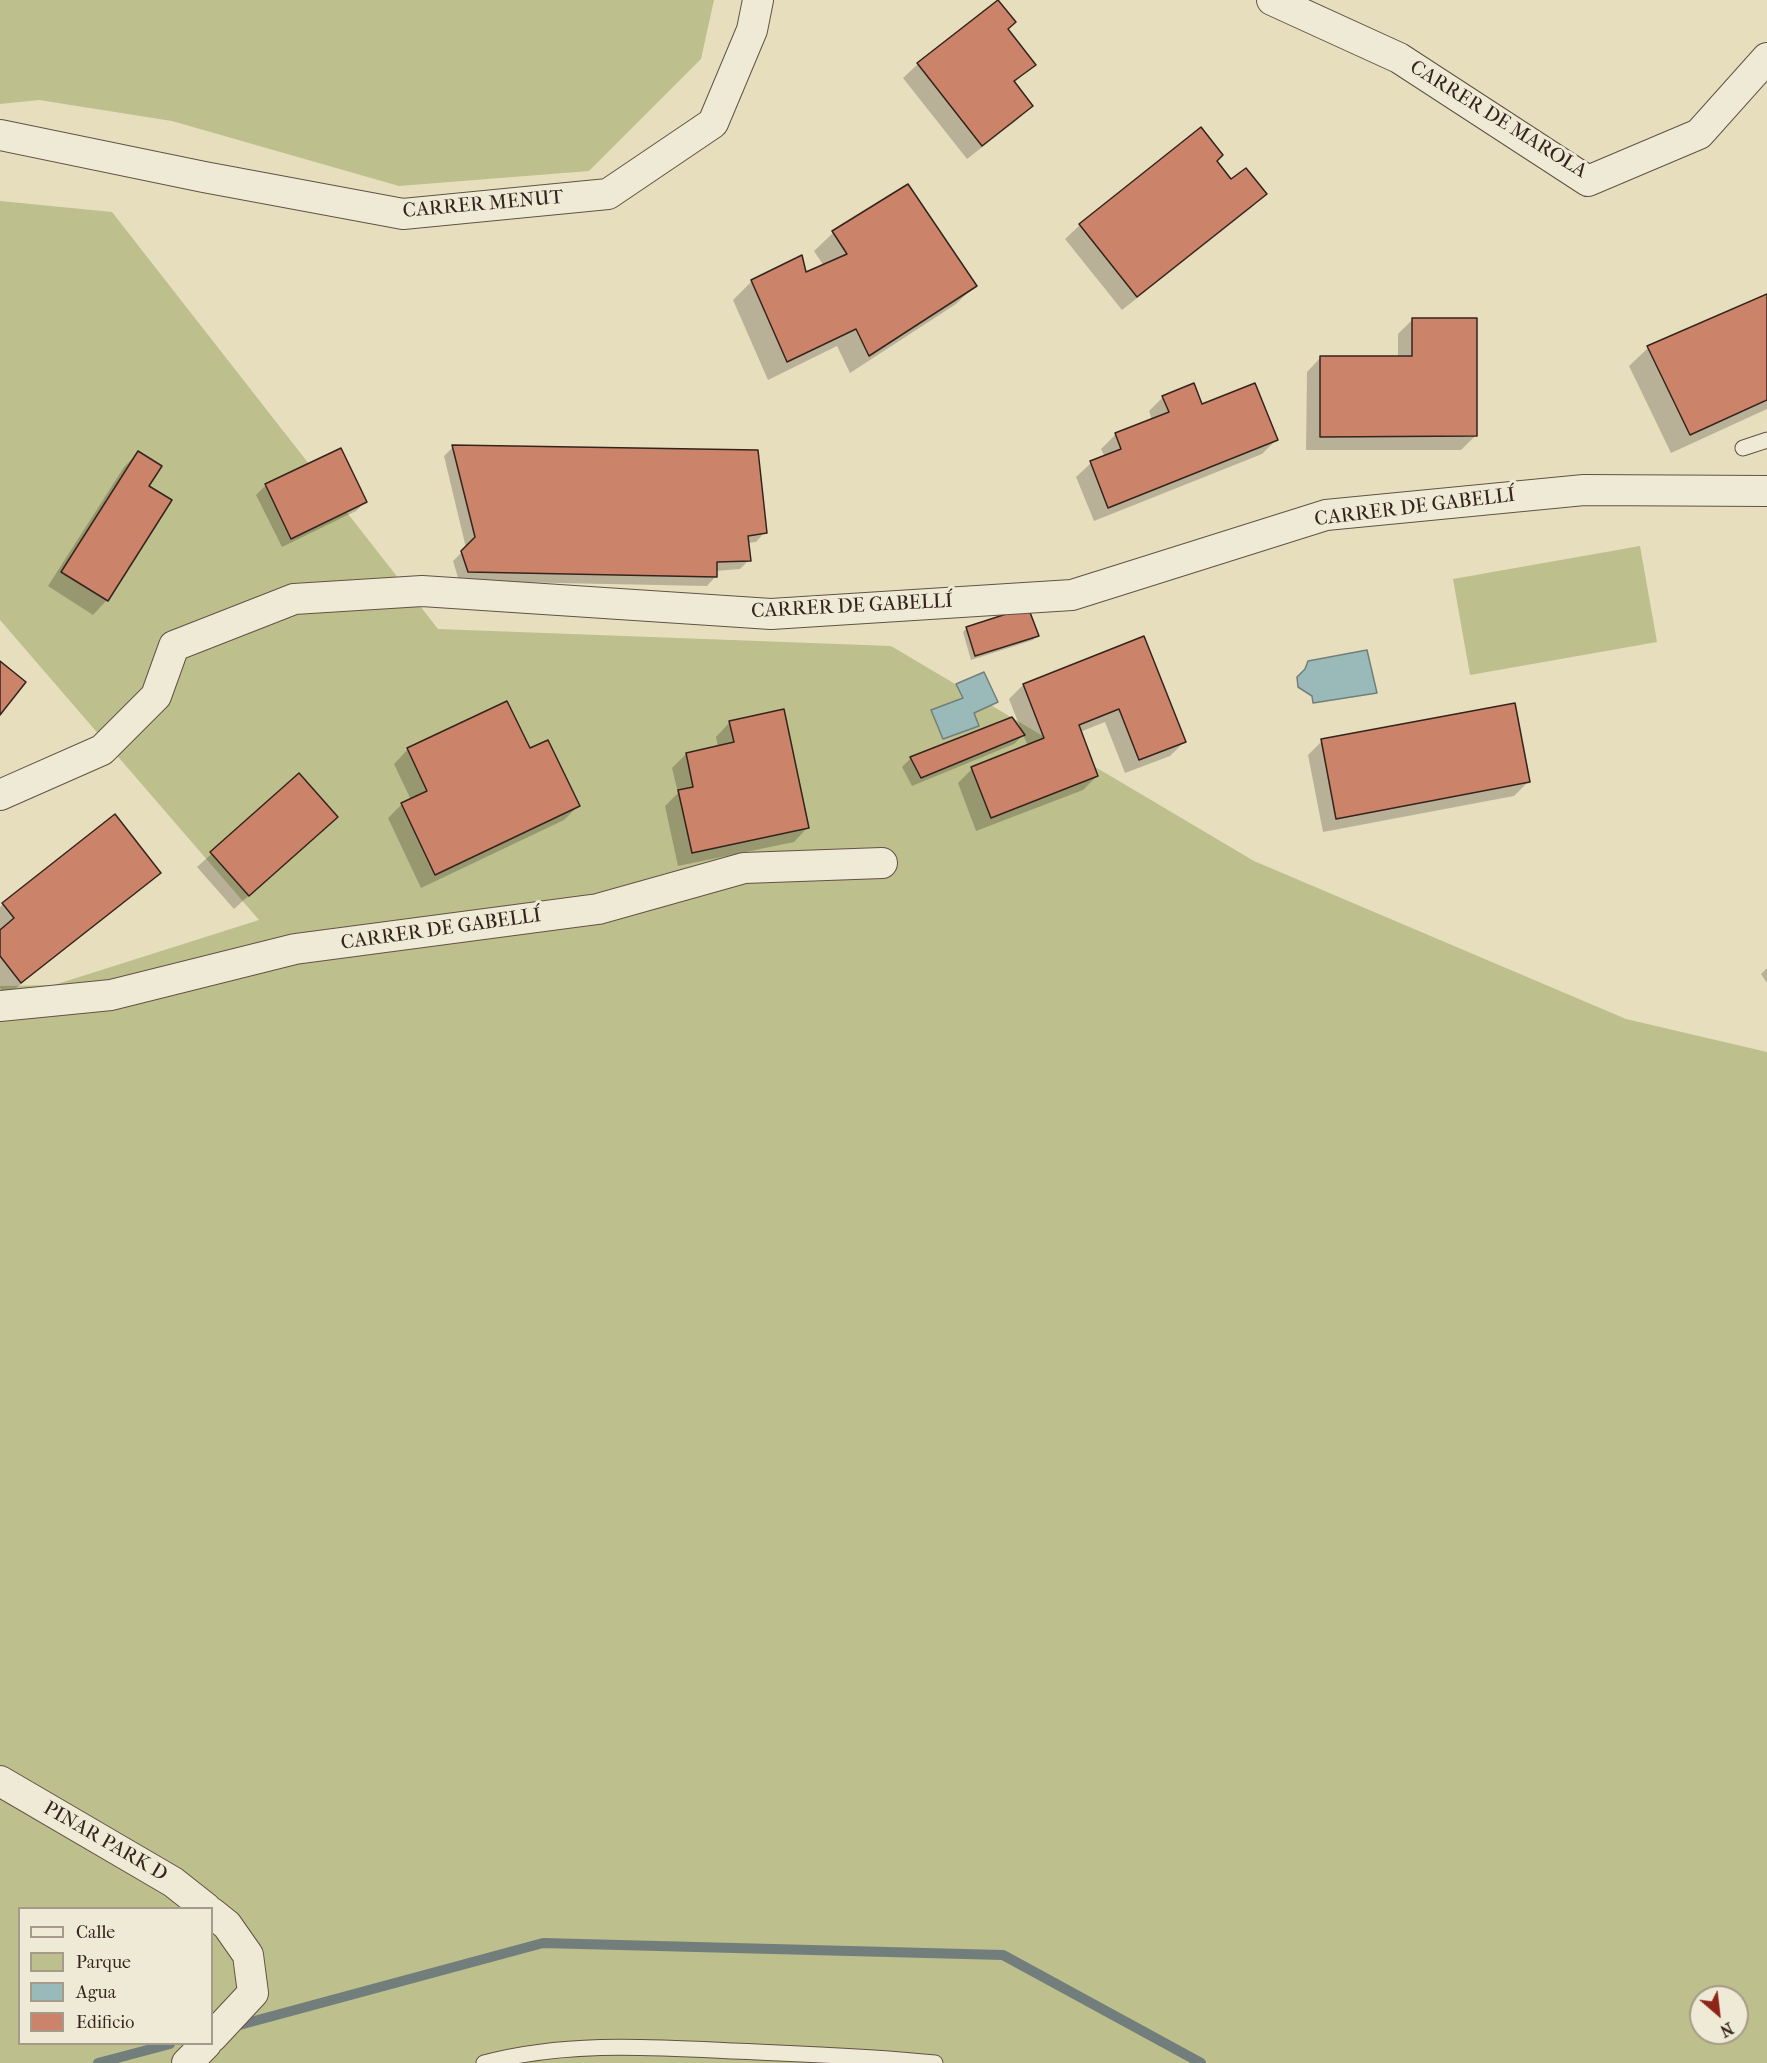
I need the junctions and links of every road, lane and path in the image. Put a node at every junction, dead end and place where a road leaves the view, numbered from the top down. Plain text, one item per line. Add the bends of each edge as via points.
1 (758, 0) edge
2 (1272, 0) edge
3 (1767, 58) edge
4 (0, 135) edge
5 (1767, 440) edge
6 (1743, 448) dead end
7 (1767, 491) edge
8 (0, 795) edge
9 (882, 863) dead end
10 (0, 1006) edge
11 (0, 1781) edge
12 (205, 1907) edge
13 (213, 1914) edge
14 (213, 2036) edge
15 (204, 2045) edge
16 (187, 2063) edge
17 (484, 2063) edge
18 (935, 2063) edge

1 - 4 street, CARRER MENUT via 752,30 713,123 608,194 403,214
2 - 3 street, CARRER DE MAROLA via 1399,58 1588,181 1699,134
5 - 6 lane
7 - 8 street, CARRER DE GABELLÍ via 1584,490 1326,515 1072,595 771,614 422,591 294,599 174,646 156,696 102,750
9 - 10 street, CARRER DE GABELLÍ via 744,868 598,909 295,949 111,995
11 - 12 street, PINAR PARK D via 173,1882
13 - 14 street via 227,1925 248,1955 253,1994
15 - 16 street
17 - 18 lane via 518,2054 622,2046

